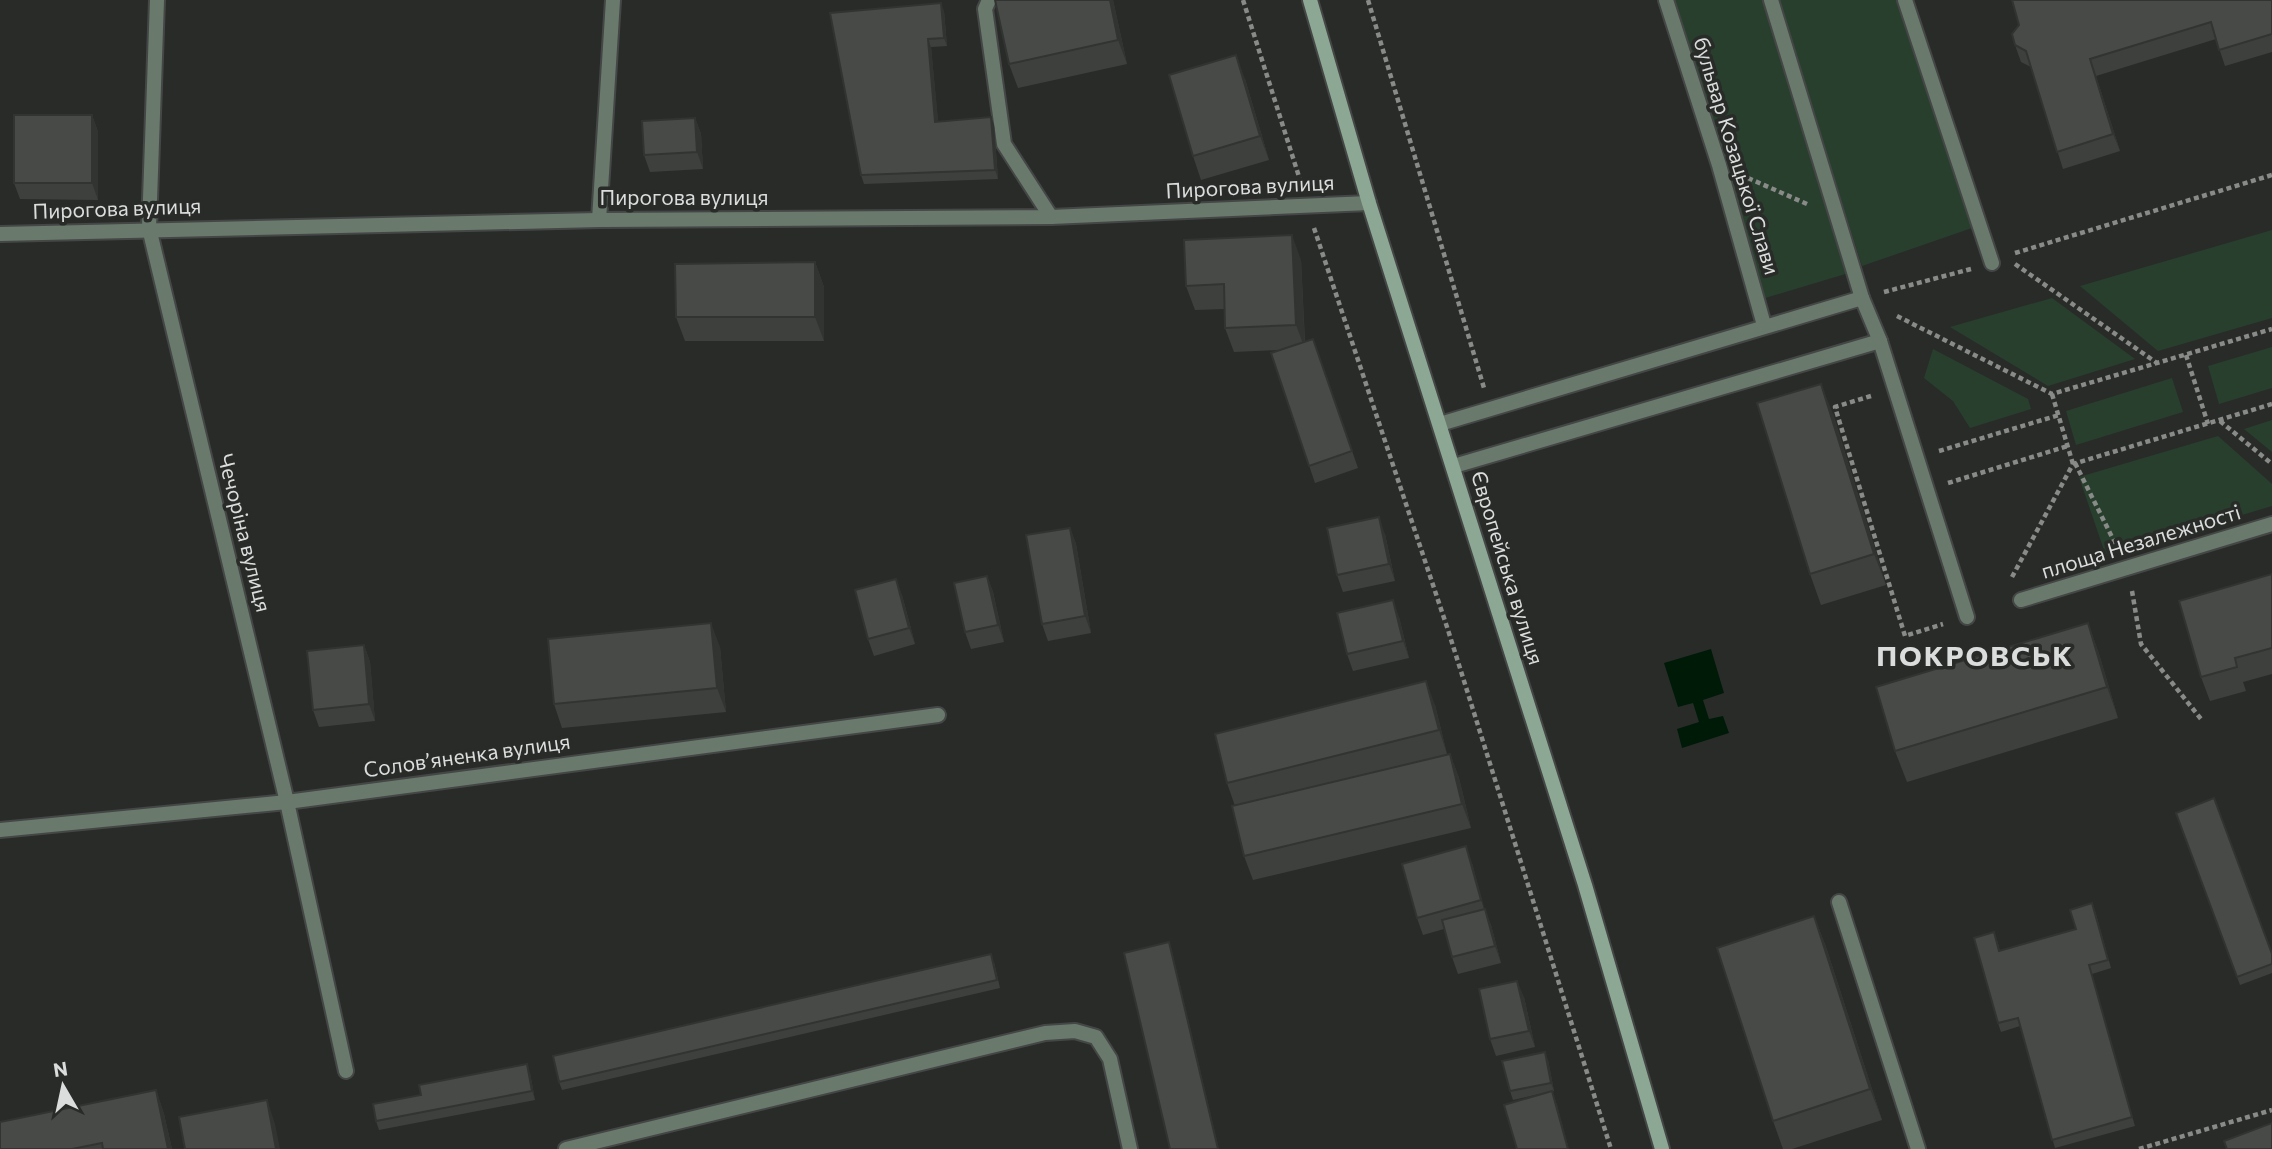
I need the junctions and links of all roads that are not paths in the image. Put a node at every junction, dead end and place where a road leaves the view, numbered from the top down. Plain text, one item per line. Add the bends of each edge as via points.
1 (157, 0) edge
2 (614, 0) edge
3 (989, 0) edge
4 (1310, 0) edge
5 (1666, 0) edge
6 (1772, 0) edge
7 (1905, 0) edge
8 (1369, 202) junction
9 (1051, 217) junction
10 (598, 220) junction
11 (149, 228) junction
12 (0, 234) edge
13 (1992, 263) road end
14 (1862, 298) junction
15 (1764, 325) junction
16 (1880, 341) junction
17 (1440, 424) junction
18 (1454, 466) junction
19 (2272, 524) edge
20 (2021, 600) dead end
21 (1967, 617) road end
22 (938, 715) dead end
23 (287, 802) junction
24 (0, 830) edge
25 (1839, 902) dead end
26 (345, 1071) dead end
27 (566, 1149) edge
28 (1130, 1149) edge
29 (1662, 1149) edge
30 (1918, 1149) edge

1 - 11 street, Чечоріна вулиця
2 - 10 street
3 - 9 street via 985,9 1004,144
4 - 8 street, Європейська вулиця
5 - 15 street, бульвар Козацької Слави
6 - 14 street
7 - 13 street
8 - 9 street, Пирогова вулиця
8 - 17 street, Європейська вулиця
9 - 10 street, Пирогова вулиця
10 - 11 street, Пирогова вулиця
11 - 12 street, Пирогова вулиця
11 - 23 street, Чечоріна вулиця
14 - 15 street
14 - 16 street
15 - 17 street
16 - 18 street
16 - 21 street
17 - 18 street, Європейська вулиця
18 - 29 street, Європейська вулиця
19 - 20 street, площа Незалежності
22 - 23 street, Солов’яненка вулиця
23 - 24 street, Солов’яненка вулиця
23 - 26 street, Чечоріна вулиця
25 - 30 street
27 - 28 street via 1045,1033 1075,1031 1096,1037 1110,1059

